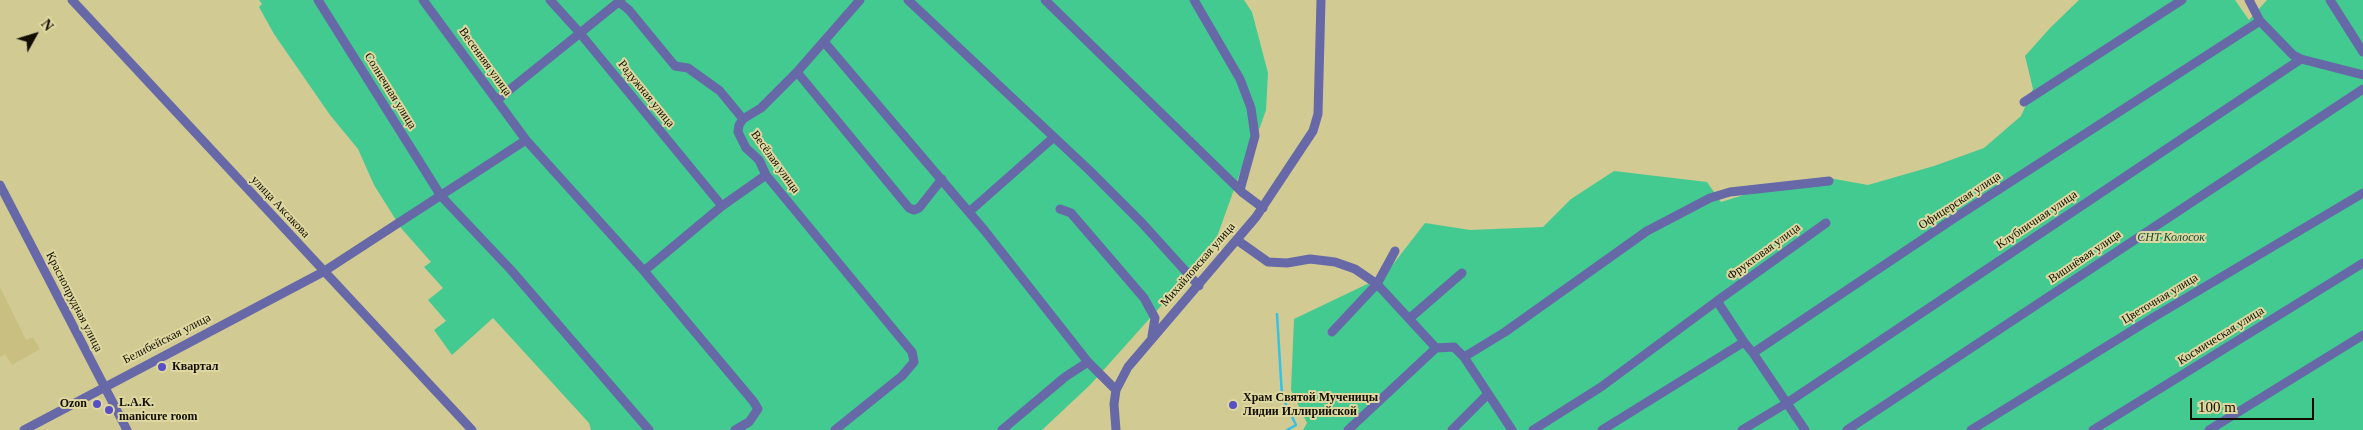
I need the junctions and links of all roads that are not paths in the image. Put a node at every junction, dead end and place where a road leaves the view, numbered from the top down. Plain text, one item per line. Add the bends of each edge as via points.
1 (72, 0) edge
2 (318, 0) edge
3 (423, 0) edge
4 (550, 0) edge
5 (860, 0) edge
6 (908, 0) edge
7 (1045, 0) edge
8 (1194, 0) edge
9 (1322, 0) edge
10 (2182, 0) edge
11 (2249, 0) edge
12 (2330, 0) edge
13 (620, 1) edge
14 (2260, 21) junction
15 (579, 32) junction
16 (825, 43) junction
17 (2363, 52) edge
18 (2301, 59) junction
19 (798, 72) junction
20 (2363, 76) edge
21 (2363, 89) edge
22 (497, 100) junction
23 (2024, 102) dead end
24 (743, 120) junction
25 (1054, 137) junction
26 (526, 140) junction
27 (766, 175) junction
28 (942, 179) junction
29 (1829, 181) dead end
30 (0, 185) edge
31 (1240, 190) junction
32 (2363, 193) edge
33 (441, 196) junction
34 (722, 206) junction
35 (1263, 208) junction
36 (1060, 209) dead end
37 (969, 212) junction
38 (1826, 223) dead end
39 (1237, 240) junction
40 (1395, 251) dead end
41 (2363, 263) edge
42 (644, 271) junction
43 (323, 272) junction
44 (1462, 273) dead end
45 (1377, 284) junction
46 (1199, 286) junction
47 (1717, 302) junction
48 (1410, 318) junction
49 (1332, 332) dead end
50 (2363, 335) edge
51 (1152, 336) junction
52 (1744, 342) junction
53 (1436, 348) junction
54 (1753, 353) junction
55 (1464, 357) junction
56 (1088, 362) junction
57 (104, 386) junction
58 (1116, 390) junction
59 (1487, 395) junction
60 (1787, 403) junction
61 (24, 430) edge
62 (127, 430) edge
63 (472, 430) edge
64 (649, 430) edge
65 (735, 430) edge
66 (835, 430) edge
67 (1002, 430) edge
68 (1116, 430) edge
69 (1348, 430) edge
70 (1452, 430) edge
71 (1512, 430) edge
72 (1532, 430) edge
73 (1602, 430) edge
74 (1742, 430) edge
75 (1805, 430) edge
76 (1847, 430) edge
77 (1971, 430) edge
78 (2093, 430) edge
79 (2209, 430) edge

1 - 43 street, улица Аксакова
2 - 33 street, Солнечная улица
3 - 22 street, Весенняя улица
4 - 15 street, Радужная улица
5 - 16 street
6 - 25 street
7 - 31 street
8 - 31 street via 1240,79 1251,108 1255,136
9 - 35 street, Михайловская улица via 1318,114 1313,131
10 - 23 street
11 - 14 street
12 - 17 street
13 - 15 street
13 - 24 street, Весёлая улица via 675,66 688,68 720,90
14 - 18 street via 2281,44
14 - 54 street, Офицерская улица via 1953,219
15 - 22 street
15 - 34 street, Радужная улица
16 - 19 street
16 - 28 street
18 - 20 street
18 - 60 street, Клубничная улица
19 - 24 street via 761,108
19 - 28 street via 909,208 919,208
21 - 76 street, Вишнёвая улица
22 - 26 street, Весенняя улица
24 - 27 street, Весёлая улица via 738,132 746,148 760,160
25 - 37 street
25 - 46 street via 1142,223
26 - 33 street, Белибейская улица
26 - 42 street, Весенняя улица
27 - 34 street
27 - 66 street, Весёлая улица via 912,352 914,362 902,376
28 - 37 street
29 - 55 street via 1730,192 1710,198 1647,231 1505,332
30 - 57 street, Краснопрудная улица
31 - 35 street
32 - 77 street, Цветочная улица
33 - 43 street, Белибейская улица
33 - 64 street, Солнечная улица
34 - 42 street
35 - 39 street, Михайловская улица
36 - 51 street via 1071,213 1144,298 1155,318
37 - 56 street
38 - 47 street, Фруктовая улица
39 - 45 street via 1268,262 1310,259 1335,262 1355,269
39 - 46 street, Михайловская улица
40 - 45 street
41 - 78 street, Космическая улица
42 - 65 street, Весенняя улица via 753,401 758,410 750,422
43 - 57 street, Белибейская улица
43 - 63 street, улица Аксакова
44 - 48 street
45 - 48 street
45 - 49 street
46 - 51 street, Михайловская улица
47 - 52 street
47 - 72 street, Фруктовая улица via 1601,387
48 - 53 street
50 - 79 street
51 - 58 street, Михайловская улица
52 - 54 street
52 - 73 street
53 - 55 street via 1454,347
53 - 69 street
54 - 60 street
55 - 59 street
56 - 58 street
56 - 67 street
57 - 61 street, Белибейская улица
57 - 62 street, Краснопрудная улица
58 - 68 street
59 - 70 street
59 - 71 street
60 - 74 street, Клубничная улица
60 - 75 street

